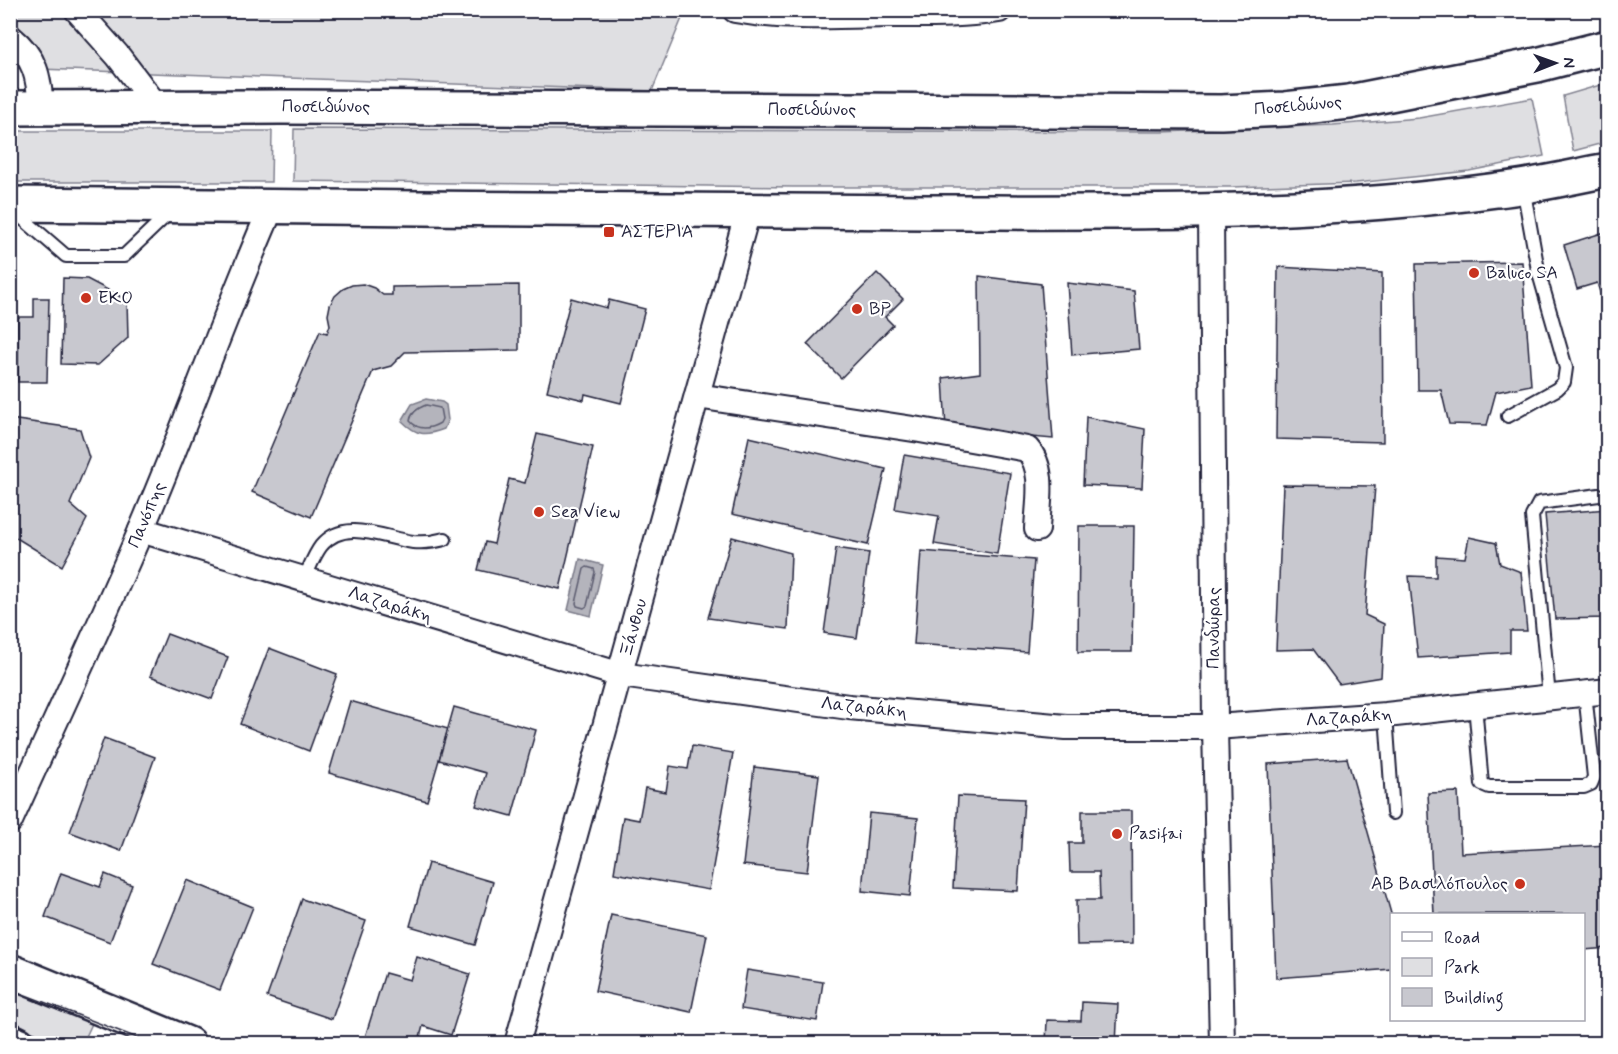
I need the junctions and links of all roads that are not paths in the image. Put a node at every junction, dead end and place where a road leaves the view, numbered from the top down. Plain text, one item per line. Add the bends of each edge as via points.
1 (77, 10) edge
2 (735, 10) edge
3 (999, 10) edge
4 (10, 37) edge
5 (1608, 47) edge
6 (157, 107) junction
7 (26, 108) edge
8 (1608, 170) edge
9 (1522, 186) junction
10 (177, 204) junction
11 (10, 206) edge
12 (272, 206) junction
13 (747, 211) junction
14 (1211, 212) junction
15 (697, 396) junction
16 (1508, 416) dead end
17 (1599, 495) dead end
18 (1037, 529) dead end
19 (141, 530) junction
20 (445, 539) dead end
21 (304, 579) junction
22 (621, 675) junction
23 (1596, 692) edge
24 (1549, 697) junction
25 (1475, 705) junction
26 (1386, 716) junction
27 (1215, 727) junction
28 (1393, 813) dead end
29 (10, 821) edge
30 (10, 970) edge
31 (10, 1040) edge
32 (18, 1044) edge
33 (188, 1044) edge
34 (518, 1044) edge
35 (1222, 1044) edge

1 - 6 street
2 - 3 street via 760,15 845,16 977,14
4 - 7 street via 23,47 38,76
5 - 6 main road, Ποσειδώνος via 1372,98 1221,112
6 - 7 main road, Ποσειδώνος
8 - 9 main road
9 - 14 main road via 1419,200
9 - 16 lane via 1538,270 1566,368 1564,382 1557,389
10 - 11 main road
10 - 11 lane via 124,256 66,256
10 - 12 main road
12 - 13 main road
12 - 19 street, Πανόπης
13 - 14 main road
13 - 15 street, Ξάνθου
14 - 27 street, Πανδώρας
15 - 18 street via 1027,449 1039,471
15 - 22 street, Ξάνθου
17 - 24 lane via 1539,503 1532,516
19 - 21 street, Λαζαράκη
19 - 29 street, Πανόπης
20 - 21 lane via 414,542 354,530 337,532 321,545
21 - 22 street, Λαζαράκη
22 - 27 street, Λαζαράκη via 849,707 1066,727
22 - 34 street, Ξάνθου
23 - 24 street, Λαζαράκη
23 - 25 lane via 1594,777 1584,787 1482,784
24 - 25 street, Λαζαράκη
25 - 26 street, Λαζαράκη
26 - 27 street, Λαζαράκη
26 - 28 lane
27 - 35 street, Πανδώρας
30 - 33 main road
31 - 32 main road

